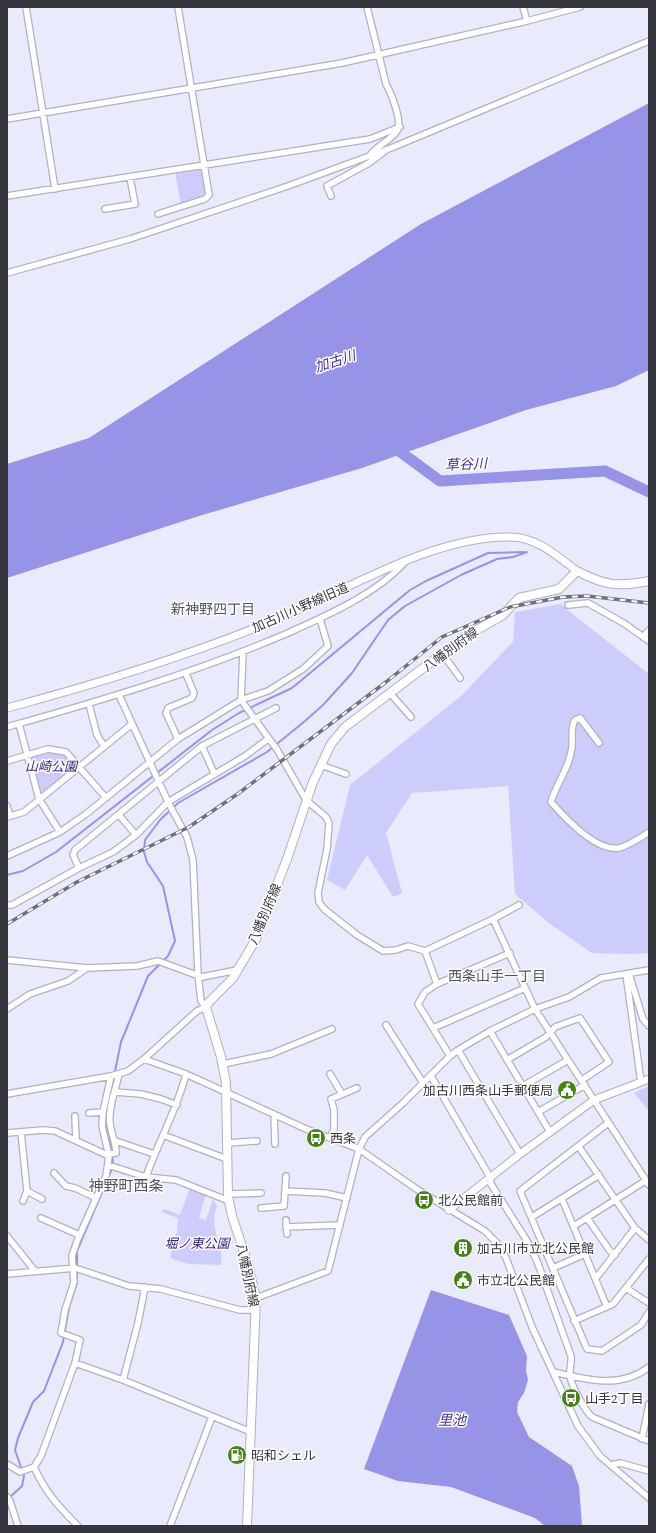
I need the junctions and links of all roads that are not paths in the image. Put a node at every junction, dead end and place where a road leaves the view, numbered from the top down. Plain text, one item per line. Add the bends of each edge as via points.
1 (26, 7) edge
2 (178, 7) edge
3 (367, 7) edge
4 (523, 7) edge
5 (580, 7) edge
6 (527, 21) junction
7 (649, 41) edge
8 (378, 55) junction
9 (192, 90) junction
10 (43, 112) junction
11 (7, 119) edge
12 (400, 127) junction
13 (390, 148) junction
14 (369, 155) junction
15 (205, 165) junction
16 (130, 178) junction
17 (55, 188) junction
18 (7, 196) edge
19 (331, 196) dead end
20 (105, 209) dead end
21 (158, 214) dead end
22 (7, 273) edge
23 (404, 563) junction
24 (577, 571) junction
25 (649, 581) edge
26 (568, 604) dead end
27 (320, 619) junction
28 (649, 630) edge
29 (643, 637) junction
30 (649, 640) edge
31 (244, 652) junction
32 (442, 652) junction
33 (186, 674) junction
34 (460, 678) dead end
35 (390, 693) junction
36 (119, 695) junction
37 (242, 701) junction
38 (88, 704) junction
39 (7, 708) edge
40 (276, 708) dead end
41 (411, 717) dead end
42 (253, 718) junction
43 (18, 724) junction
44 (132, 724) junction
45 (7, 727) edge
46 (178, 739) junction
47 (268, 739) junction
48 (598, 743) dead end
49 (104, 746) junction
50 (202, 746) junction
51 (27, 755) junction
52 (7, 761) edge
53 (150, 762) junction
54 (321, 765) junction
55 (80, 766) junction
56 (214, 773) junction
57 (346, 774) dead end
58 (158, 782) junction
59 (106, 798) junction
60 (39, 799) junction
61 (306, 800) junction
62 (168, 803) junction
63 (7, 806) edge
64 (119, 815) junction
65 (8, 816) edge
66 (60, 832) junction
67 (649, 832) edge
68 (136, 835) junction
69 (7, 856) edge
70 (79, 868) junction
71 (7, 905) edge
72 (519, 905) dead end
73 (493, 919) junction
74 (425, 951) junction
75 (510, 953) junction
76 (7, 960) edge
77 (87, 968) junction
78 (237, 970) junction
79 (649, 970) edge
80 (198, 974) junction
81 (626, 976) junction
82 (437, 984) junction
83 (525, 988) junction
84 (206, 1007) junction
85 (7, 1009) edge
86 (535, 1009) junction
87 (386, 1025) dead end
88 (649, 1026) edge
89 (433, 1028) junction
90 (332, 1029) dead end
91 (490, 1031) junction
92 (550, 1032) junction
93 (458, 1050) junction
94 (450, 1056) junction
95 (144, 1059) junction
96 (507, 1060) junction
97 (568, 1060) junction
98 (223, 1064) junction
99 (119, 1074) junction
100 (186, 1074) junction
101 (330, 1074) dead end
102 (111, 1076) junction
103 (431, 1076) junction
104 (649, 1079) edge
105 (641, 1082) junction
106 (423, 1083) junction
107 (583, 1083) junction
108 (523, 1086) junction
109 (357, 1088) dead end
110 (225, 1091) junction
111 (115, 1092) junction
112 (7, 1094) edge
113 (342, 1094) junction
114 (594, 1100) junction
115 (177, 1105) junction
116 (102, 1112) junction
117 (538, 1112) junction
118 (89, 1113) dead end
119 (274, 1114) junction
120 (75, 1116) dead end
121 (608, 1124) junction
122 (7, 1132) edge
123 (21, 1132) junction
124 (550, 1132) junction
125 (163, 1135) junction
126 (330, 1138) junction
127 (76, 1140) junction
128 (116, 1141) junction
129 (257, 1141) dead end
130 (227, 1143) junction
131 (275, 1144) dead end
132 (580, 1147) junction
133 (359, 1149) junction
134 (154, 1154) junction
135 (520, 1154) junction
136 (109, 1155) junction
137 (227, 1159) junction
138 (108, 1165) junction
139 (54, 1173) dead end
140 (599, 1174) junction
141 (286, 1176) dead end
142 (146, 1177) junction
143 (490, 1177) junction
144 (647, 1183) edge
145 (27, 1191) junction
146 (285, 1192) junction
147 (261, 1193) dead end
148 (96, 1198) junction
149 (228, 1198) junction
150 (347, 1198) junction
151 (615, 1198) junction
152 (42, 1199) dead end
153 (562, 1199) junction
154 (23, 1201) dead end
155 (261, 1208) dead end
156 (449, 1210) junction
157 (532, 1217) junction
158 (41, 1218) dead end
159 (588, 1218) junction
160 (286, 1220) dead end
161 (340, 1225) junction
162 (574, 1226) junction
163 (286, 1227) junction
164 (635, 1228) junction
165 (287, 1234) dead end
166 (79, 1235) junction
167 (7, 1236) edge
168 (649, 1240) edge
169 (585, 1254) junction
170 (615, 1255) junction
171 (649, 1258) edge
172 (73, 1268) junction
173 (553, 1268) junction
174 (35, 1271) junction
175 (7, 1274) edge
176 (596, 1278) junction
177 (145, 1287) junction
178 (626, 1288) junction
179 (256, 1298) junction
180 (649, 1303) edge
181 (607, 1307) junction
182 (256, 1310) junction
183 (649, 1312) edge
184 (574, 1321) junction
185 (75, 1363) junction
186 (649, 1367) edge
187 (553, 1372) junction
188 (569, 1376) junction
189 (123, 1380) junction
190 (649, 1404) edge
191 (212, 1417) junction
192 (251, 1432) junction
193 (642, 1439) junction
194 (649, 1441) edge
195 (7, 1464) edge
196 (611, 1465) junction
197 (34, 1467) junction
198 (649, 1471) edge
199 (649, 1498) edge
200 (8, 1499) edge
201 (18, 1526) edge
202 (78, 1526) edge
203 (170, 1526) edge
204 (247, 1526) edge

1 - 10 street
2 - 9 street
3 - 8 street
4 - 6 street
5 - 6 street
6 - 8 street
7 - 13 street
8 - 9 street
8 - 12 street
9 - 10 street
9 - 15 street
10 - 11 street
10 - 17 street
12 - 14 street via 397,133
12 - 15 street via 370,139
13 - 14 street
13 - 19 street via 327,186
14 - 22 street via 200,216
15 - 16 street
15 - 21 street via 208,198
16 - 17 street
16 - 20 street via 135,204
17 - 18 street
23 - 24 street, 加古川小野線旧道 via 463,543 510,537 526,538 548,549
23 - 27 street via 393,575
23 - 39 street, 加古川小野線旧道 via 275,620 232,636 96,683
24 - 25 main road via 611,585
24 - 32 main road, 八幡別府線 via 559,589 519,598 503,614
26 - 29 street via 588,603
27 - 31 street
27 - 37 street via 328,646 303,669 268,691
28 - 29 street
29 - 30 street
31 - 33 street
31 - 37 street
32 - 34 street
32 - 35 main road, 八幡別府線
33 - 36 street
33 - 46 street via 194,693 192,698 168,708 166,713
35 - 41 street
35 - 54 main road, 八幡別府線 via 345,727 331,744
36 - 38 street
36 - 44 street
37 - 42 street
37 - 46 street
38 - 43 street
38 - 49 street via 97,735
40 - 42 street
42 - 47 street
42 - 50 street
43 - 45 street
43 - 51 street
44 - 49 street
44 - 53 street
46 - 53 street
47 - 56 street via 245,756
47 - 61 street via 278,751
48 - 67 street via 580,718 575,720 572,724 572,748 551,802 582,833 602,846 620,847
49 - 55 street
50 - 56 street
50 - 58 street
51 - 52 street
51 - 55 street via 48,749 59,750 66,752
51 - 60 street
53 - 58 street
53 - 59 street
54 - 57 street
54 - 61 main road, 八幡別府線
55 - 59 street
55 - 60 street
56 - 62 street
58 - 62 street
58 - 64 street
59 - 66 street
60 - 65 street via 24,812
60 - 66 street
61 - 74 street via 329,823 327,849 318,893 319,902 324,910 383,951 408,946
61 - 78 main road, 八幡別府線 via 287,859 256,939
62 - 68 street
62 - 80 street via 187,837 193,860
63 - 65 street
64 - 68 street
64 - 70 street via 75,850 74,855
66 - 69 street
68 - 70 street via 113,852
70 - 71 street via 12,905
72 - 73 street
73 - 74 street
73 - 75 street
74 - 82 street
75 - 82 street
75 - 83 street
76 - 77 street
77 - 80 street via 137,966 158,961
77 - 85 street via 68,981 30,994
78 - 80 street via 202,976
78 - 84 main road, 八幡別府線 via 233,978
79 - 81 street
80 - 84 street via 201,1001
81 - 86 street via 601,978 569,997
81 - 88 street via 630,977 643,1019
81 - 105 street
82 - 89 street via 425,992 418,1004
83 - 86 street
83 - 89 street
84 - 95 street via 197,1011
84 - 98 main road, 八幡別府線
86 - 91 street
86 - 92 street
87 - 106 street
89 - 94 street
90 - 98 street via 272,1054
91 - 93 street
91 - 96 street
92 - 96 street via 546,1037
92 - 97 street
92 - 107 street via 555,1027 580,1018 609,1062
93 - 94 street
93 - 135 street
94 - 103 street
95 - 99 street
95 - 100 street
96 - 108 street
97 - 107 street
97 - 108 street
98 - 110 main road, 八幡別府線
99 - 102 street
99 - 111 street
100 - 110 street
100 - 115 street
101 - 113 street
102 - 112 street
102 - 116 street
103 - 106 street
103 - 143 street
104 - 105 street
105 - 114 street
106 - 133 street via 365,1136
107 - 114 street
107 - 117 street
108 - 117 street
109 - 113 street
110 - 119 street
110 - 130 main road, 八幡別府線
111 - 115 street via 146,1095
111 - 128 street via 110,1123
113 - 126 street via 330,1101 334,1110 334,1129
114 - 121 street
114 - 124 street
115 - 125 street
116 - 118 street
116 - 136 street via 102,1126
117 - 124 street
119 - 126 street
119 - 131 street
120 - 127 street
121 - 132 street
121 - 144 street
122 - 123 street
123 - 127 street via 55,1131
123 - 145 street
124 - 135 street
125 - 134 street
125 - 137 street
126 - 133 street
127 - 136 street
128 - 134 street
128 - 136 street via 116,1153
129 - 130 street
130 - 137 main road, 八幡別府線
132 - 140 street
132 - 157 street via 520,1191
133 - 150 street
133 - 156 street
134 - 142 street
135 - 143 street
136 - 138 street
137 - 149 main road, 八幡別府線
138 - 142 street
138 - 148 street
139 - 148 street via 66,1186
140 - 151 street
140 - 153 street
141 - 146 street
142 - 149 street via 176,1180
143 - 156 street
143 - 188 street via 491,1184 537,1261 571,1356
144 - 151 street
145 - 152 street
145 - 154 street
146 - 150 street via 326,1193
146 - 155 street via 284,1206
147 - 149 street
148 - 166 street
149 - 179 main road, 八幡別府線
150 - 161 street
151 - 159 street
151 - 164 street
153 - 157 street
153 - 162 street
156 - 187 street via 485,1231 498,1244
157 - 173 street
158 - 166 street via 51,1219
159 - 162 street
159 - 170 street
160 - 163 street
161 - 163 street
161 - 179 street via 328,1271
162 - 169 street
163 - 165 street
164 - 168 street
164 - 170 street
166 - 172 street via 72,1256
167 - 174 street
169 - 173 street
169 - 176 street
170 - 176 street
171 - 178 street
172 - 174 street
172 - 177 street via 129,1286
172 - 185 street via 74,1282 61,1333 80,1340
173 - 184 street
174 - 175 street
176 - 181 street
177 - 182 street via 240,1310
177 - 189 street
178 - 180 street
178 - 181 street
179 - 182 main road, 八幡別府線
181 - 184 street
182 - 192 main road, 八幡別府線
183 - 184 street via 641,1325 602,1351 586,1349
185 - 189 street
185 - 197 street via 41,1456
186 - 188 street via 638,1376 625,1380 600,1381
187 - 188 street
187 - 196 street via 578,1426 600,1456
188 - 193 street via 585,1411 592,1417
189 - 191 street
190 - 193 street
191 - 192 street
191 - 203 street
192 - 204 main road, 八幡別府線
193 - 194 street
195 - 197 street via 20,1472
196 - 198 street via 620,1463
196 - 199 street
197 - 202 street via 53,1501
200 - 201 street

